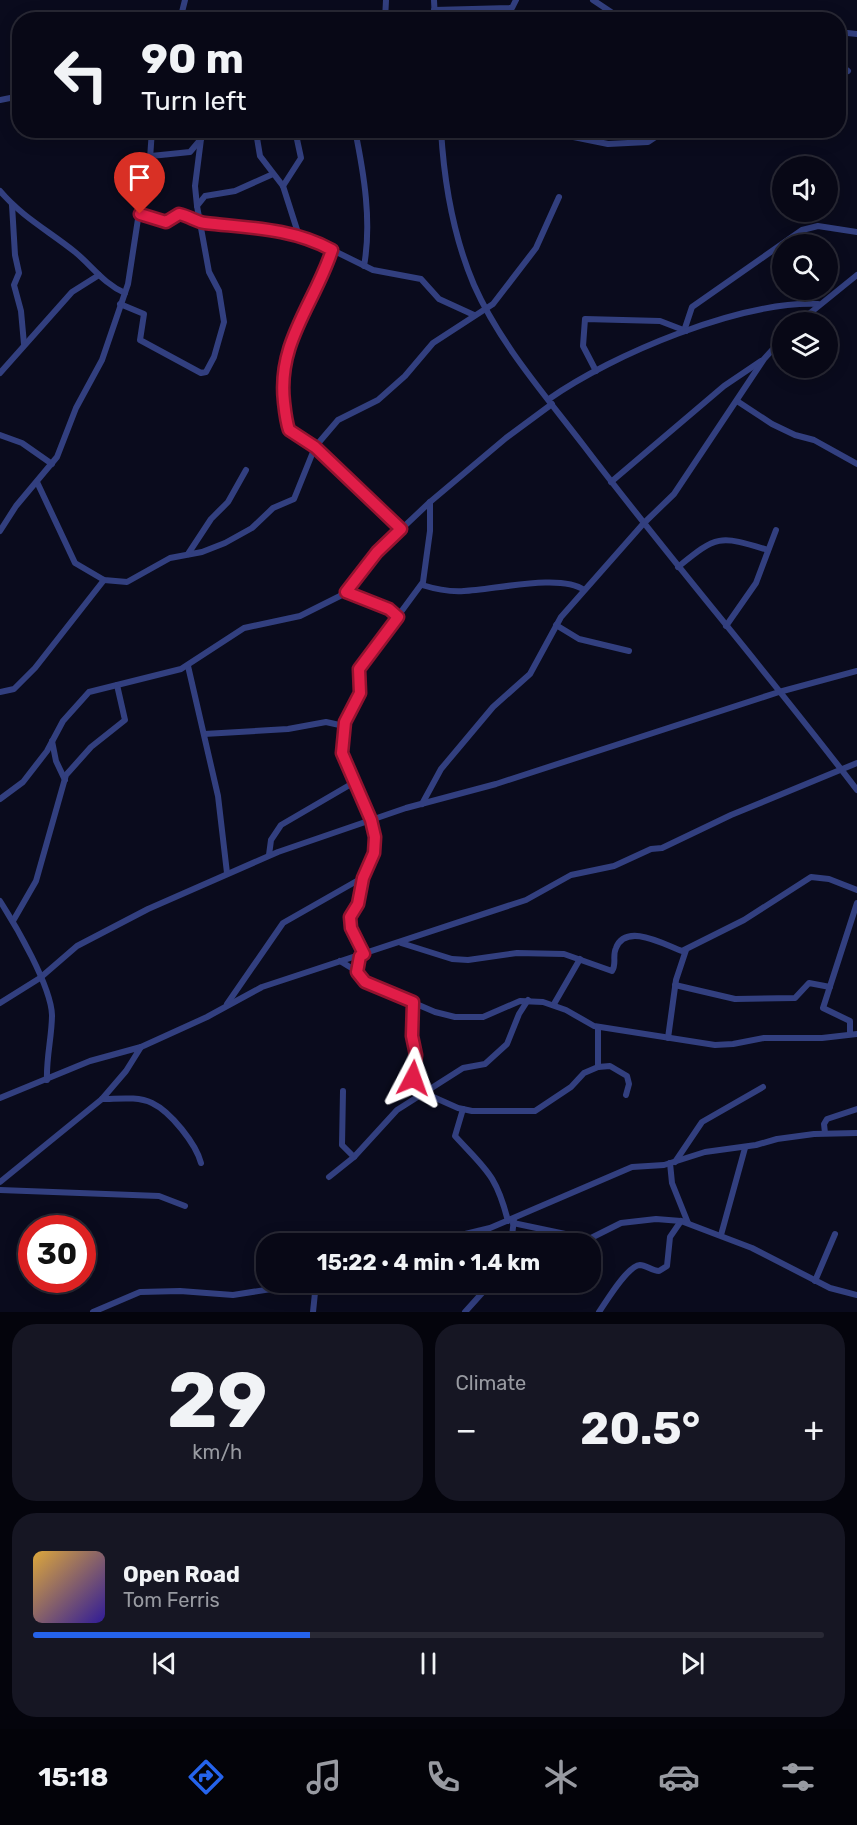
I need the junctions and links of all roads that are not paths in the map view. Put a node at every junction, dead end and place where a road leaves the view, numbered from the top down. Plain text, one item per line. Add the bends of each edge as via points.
1 (434, 0) edge
2 (516, 0) edge
3 (593, 0) edge
4 (434, 10) joint
5 (611, 12) edge
6 (152, 138) edge
7 (257, 138) edge
8 (297, 138) edge
9 (357, 138) edge
10 (442, 138) edge
11 (578, 138) edge
12 (654, 138) edge
13 (201, 139) joint
14 (151, 156) junction
15 (273, 174) junction
16 (195, 186) junction
17 (283, 186) junction
18 (0, 191) edge
19 (205, 196) junction
20 (559, 197) dead end
21 (12, 205) junction
22 (197, 206) junction
23 (140, 214) junction
24 (200, 222) junction
25 (857, 232) edge
26 (299, 236) junction
27 (332, 250) junction
28 (364, 266) junction
29 (99, 275) junction
30 (857, 275) edge
31 (125, 293) junction
32 (120, 304) junction
33 (818, 304) junction
34 (486, 308) junction
35 (810, 312) edge
36 (474, 315) junction
37 (685, 331) junction
38 (24, 344) junction
39 (772, 350) edge
40 (764, 359) junction
41 (596, 371) junction
42 (0, 373) edge
43 (550, 401) junction
44 (737, 401) junction
45 (0, 435) edge
46 (315, 447) junction
47 (52, 464) junction
48 (857, 464) edge
49 (246, 470) dead end
50 (37, 482) junction
51 (611, 482) junction
52 (430, 502) junction
53 (643, 524) junction
54 (401, 529) junction
55 (776, 530) dead end
56 (0, 531) edge
57 (768, 550) junction
58 (188, 554) junction
59 (678, 567) junction
60 (104, 579) junction
61 (422, 585) junction
62 (584, 590) junction
63 (346, 592) junction
64 (398, 617) junction
65 (556, 625) junction
66 (726, 626) junction
67 (629, 651) dead end
68 (188, 666) junction
69 (857, 671) edge
70 (117, 685) junction
71 (0, 692) edge
72 (779, 692) junction
73 (344, 726) junction
74 (204, 734) junction
75 (52, 741) junction
76 (857, 764) edge
77 (842, 769) junction
78 (65, 780) junction
79 (353, 783) junction
80 (857, 790) edge
81 (0, 799) edge
82 (422, 804) junction
83 (371, 820) junction
84 (269, 855) junction
85 (227, 873) junction
86 (363, 878) junction
87 (857, 890) edge
88 (0, 901) edge
89 (857, 903) edge
90 (13, 921) junction
91 (400, 943) junction
92 (686, 950) junction
93 (362, 955) junction
94 (579, 959) junction
95 (340, 961) junction
96 (357, 972) junction
97 (40, 978) junction
98 (675, 985) junction
99 (830, 987) junction
100 (528, 1000) junction
101 (413, 1002) junction
102 (0, 1003) edge
103 (554, 1004) junction
104 (227, 1005) junction
105 (598, 1027) junction
106 (853, 1034) edge
107 (668, 1038) junction
108 (141, 1047) junction
109 (598, 1067) junction
110 (47, 1080) junction
111 (764, 1087) dead end
112 (343, 1091) dead end
113 (422, 1092) junction
114 (626, 1095) dead end
115 (0, 1098) edge
116 (102, 1099) junction
117 (463, 1109) junction
118 (857, 1109) edge
119 (825, 1133) junction
120 (857, 1133) edge
121 (745, 1148) junction
122 (354, 1157) junction
123 (201, 1163) dead end
124 (672, 1163) junction
125 (329, 1177) dead end
126 (0, 1182) edge
127 (0, 1190) edge
128 (185, 1206) dead end
129 (512, 1221) junction
130 (684, 1222) junction
131 (466, 1233) edge
132 (512, 1233) edge
133 (835, 1234) dead end
134 (721, 1235) junction
135 (815, 1281) junction
136 (256, 1291) edge
137 (315, 1293) edge
138 (482, 1293) edge
139 (857, 1295) edge
140 (468, 1311) edge
141 (93, 1312) edge
142 (313, 1312) edge
143 (599, 1312) edge

1 - 4 street
2 - 4 street via 512,8
3 - 5 street
6 - 14 street
7 - 15 street via 260,156
8 - 17 street via 302,156
9 - 28 street via 368,239
10 - 34 street via 461,248
11 - 12 street via 608,144 648,142
13 - 14 street via 190,152
13 - 16 street
14 - 23 street
15 - 17 street
15 - 19 street via 235,191
16 - 19 street
16 - 22 street
17 - 26 street
18 - 21 street
19 - 22 street
20 - 34 street via 530,257
21 - 29 street
21 - 38 street via 19,273 14,285
22 - 24 street
23 - 24 street via 166,222 179,214
23 - 31 street
24 - 26 street via 266,228
24 - 32 street via 224,322 207,372 201,373 140,340 144,314
25 - 37 street via 818,226 802,230 692,307
26 - 27 street
27 - 28 street
27 - 46 street via 322,280 293,334 283,379 287,427
28 - 36 street via 421,279 439,299
29 - 31 street
29 - 38 street via 72,292
30 - 33 street
31 - 32 street
32 - 47 street via 102,360
33 - 35 street
33 - 37 street via 780,304
34 - 36 street
34 - 43 street
36 - 46 street via 433,343 378,400 339,420
37 - 41 street
37 - 41 street via 660,321 585,319 583,346
38 - 42 street
39 - 40 street
40 - 44 street
40 - 51 street via 724,386
41 - 43 street
43 - 51 street
43 - 52 street
44 - 48 street via 772,424 814,440
44 - 53 street via 675,494
45 - 47 street via 22,443
46 - 54 street
46 - 58 street via 294,498 273,508 252,528 225,543
47 - 50 street
49 - 58 street via 228,502 211,519
50 - 56 street
50 - 60 street via 75,563
51 - 53 street
52 - 54 street
52 - 61 street via 427,565
53 - 59 street
53 - 62 street
54 - 63 street
55 - 57 street
57 - 59 street via 738,541 716,540
57 - 66 street via 752,591
58 - 60 street via 170,558 127,582
59 - 66 street
60 - 71 street via 35,668 14,689
61 - 62 street via 464,591 573,583
61 - 64 street
62 - 65 street
63 - 64 street via 389,609
63 - 68 street via 306,614 244,628
64 - 73 street via 359,669 360,693
65 - 67 street via 579,639
65 - 82 street via 530,674 493,707 441,769
66 - 72 street
68 - 70 street
68 - 74 street
69 - 72 street
70 - 75 street via 89,692 68,714
70 - 78 street via 125,720 85,753
72 - 77 street
72 - 82 street via 496,784
73 - 74 street via 326,722 288,729
73 - 79 street via 342,753
74 - 85 street
75 - 78 street
75 - 81 street via 23,782
76 - 77 street
77 - 80 street
77 - 91 street via 662,848 614,866 571,875 526,900
78 - 90 street via 36,881
79 - 83 street
79 - 84 street via 281,825 271,840
82 - 83 street
83 - 84 street
83 - 86 street via 374,853
84 - 85 street
85 - 97 street via 77,946
86 - 93 street via 350,922
86 - 104 street via 283,923
87 - 92 street via 811,877 744,920
88 - 90 street
89 - 99 street
90 - 97 street
91 - 93 street
91 - 94 street via 452,959 517,953 564,954
92 - 94 street via 633,935 616,948 612,971
92 - 98 street
93 - 95 street
93 - 96 street
94 - 103 street
95 - 96 street
95 - 104 street via 262,987
96 - 101 street via 365,982
97 - 102 street
97 - 110 street via 52,1014
98 - 99 street via 735,999 795,999 809,983
98 - 107 street
99 - 106 street via 823,1010 850,1021
100 - 101 street via 473,1019 435,1012
100 - 103 street
100 - 113 street via 507,1044 485,1064 463,1068
101 - 113 street via 416,1055 412,1074
103 - 105 street
104 - 108 street
105 - 107 street
105 - 109 street
106 - 107 street via 764,1038 726,1045
108 - 110 street via 90,1061
108 - 116 street
109 - 114 street via 610,1066 627,1076
109 - 117 street via 584,1073 571,1087 535,1111
110 - 115 street
111 - 124 street via 702,1122
112 - 122 street via 342,1145
113 - 117 street
113 - 122 street via 398,1110
116 - 123 street via 141,1100 160,1108 196,1146
116 - 126 street
117 - 129 street via 455,1136 494,1179
118 - 119 street via 827,1119
119 - 120 street
119 - 121 street
121 - 124 street via 705,1152
121 - 134 street
122 - 125 street
124 - 129 street via 624,1169
124 - 130 street via 672,1183
127 - 128 street via 159,1196
129 - 130 street via 589,1239 621,1223 656,1219
129 - 131 street
129 - 132 street
130 - 134 street
130 - 143 street via 670,1237 667,1266 659,1271 642,1265 635,1268
133 - 135 street
134 - 135 street
135 - 139 street
136 - 141 street via 233,1295 140,1292
137 - 142 street
138 - 140 street

